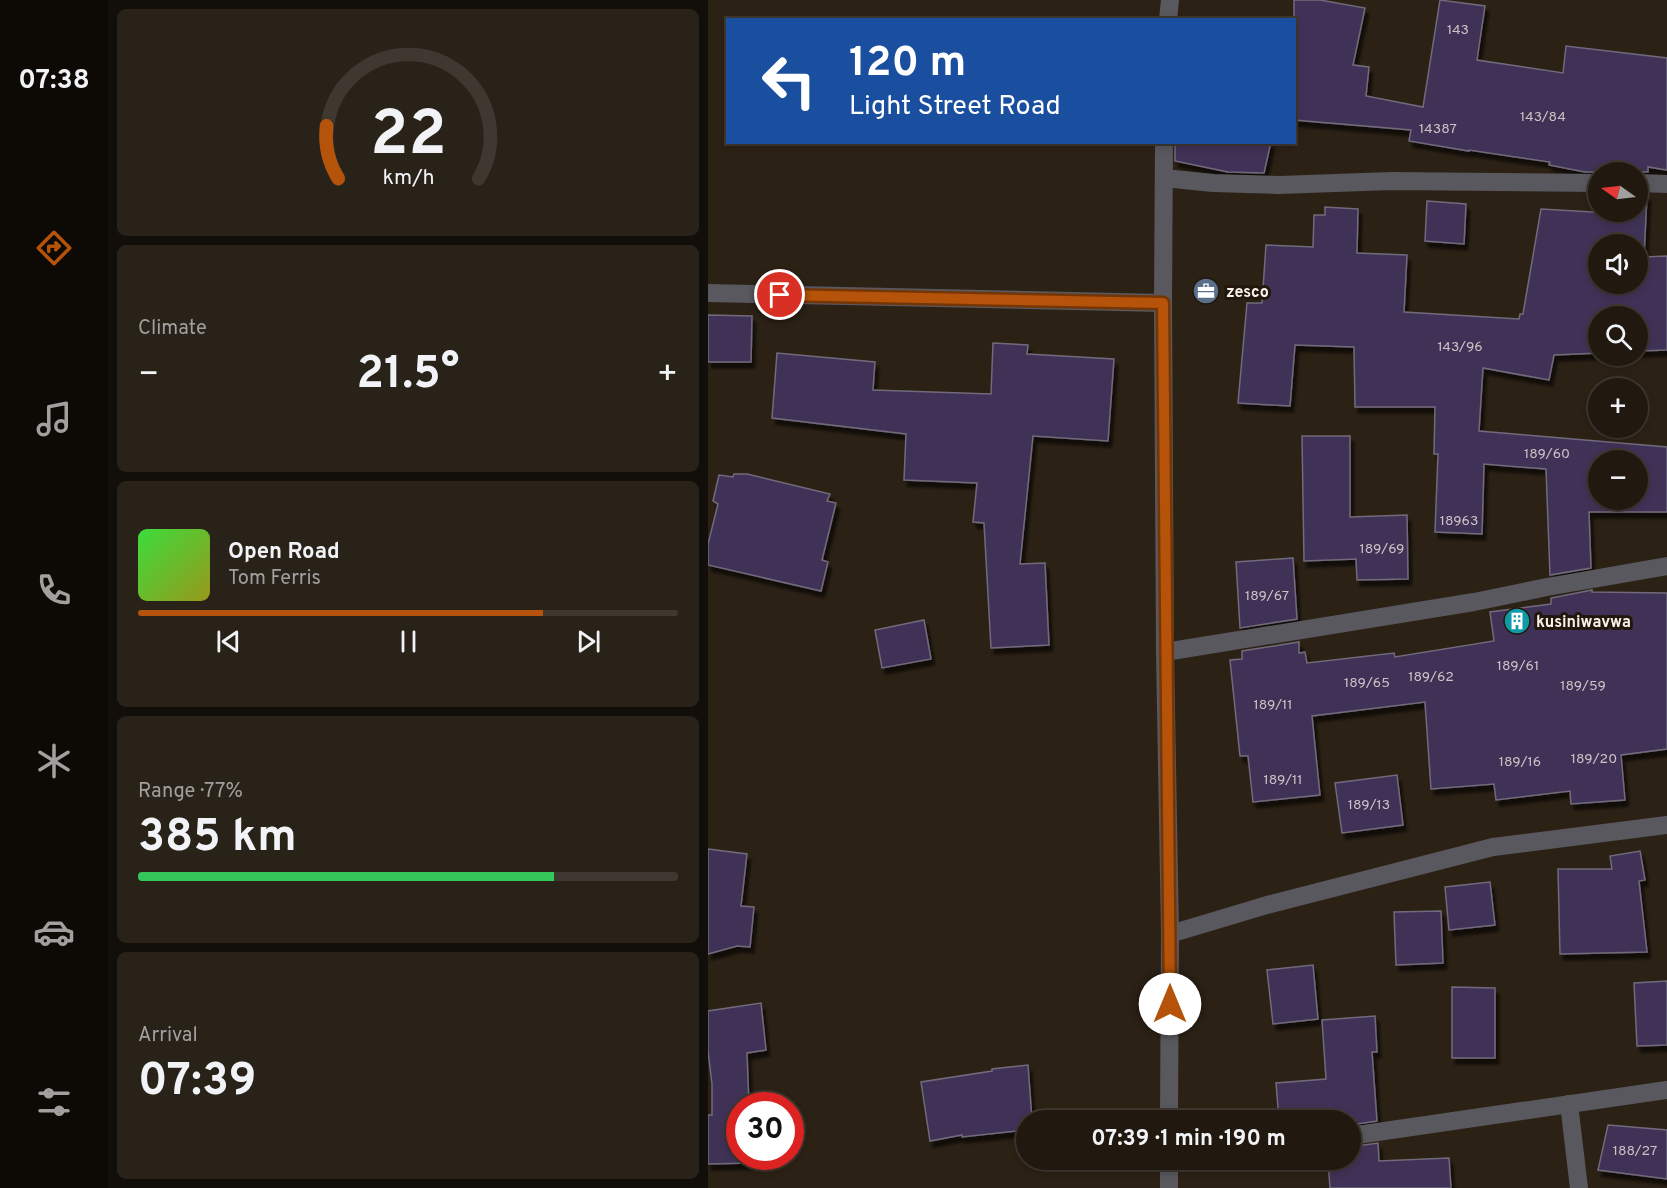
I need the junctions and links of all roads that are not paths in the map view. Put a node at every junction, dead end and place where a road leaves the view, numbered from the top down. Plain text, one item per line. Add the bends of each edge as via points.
1 (1170, 0) edge
2 (1168, 18) edge
3 (1164, 144) edge
4 (1164, 178) junction
5 (1588, 183) edge
6 (1648, 183) edge
7 (1667, 184) edge
8 (708, 293) edge
9 (1163, 303) junction
10 (1667, 566) edge
11 (1166, 652) junction
12 (1667, 825) edge
13 (1170, 934) junction
14 (1667, 1090) edge
15 (1569, 1104) junction
16 (1169, 1110) edge
17 (1361, 1134) edge
18 (1171, 1170) edge
19 (1169, 1188) edge
20 (1579, 1188) edge

1 - 2 street
3 - 4 street
4 - 5 street via 1279,185 1391,181
4 - 9 street
6 - 7 street
8 - 9 street
9 - 11 street
10 - 11 street
11 - 13 street
12 - 13 street via 1493,847
13 - 16 street
14 - 15 street
15 - 17 street
15 - 20 street
18 - 19 street

